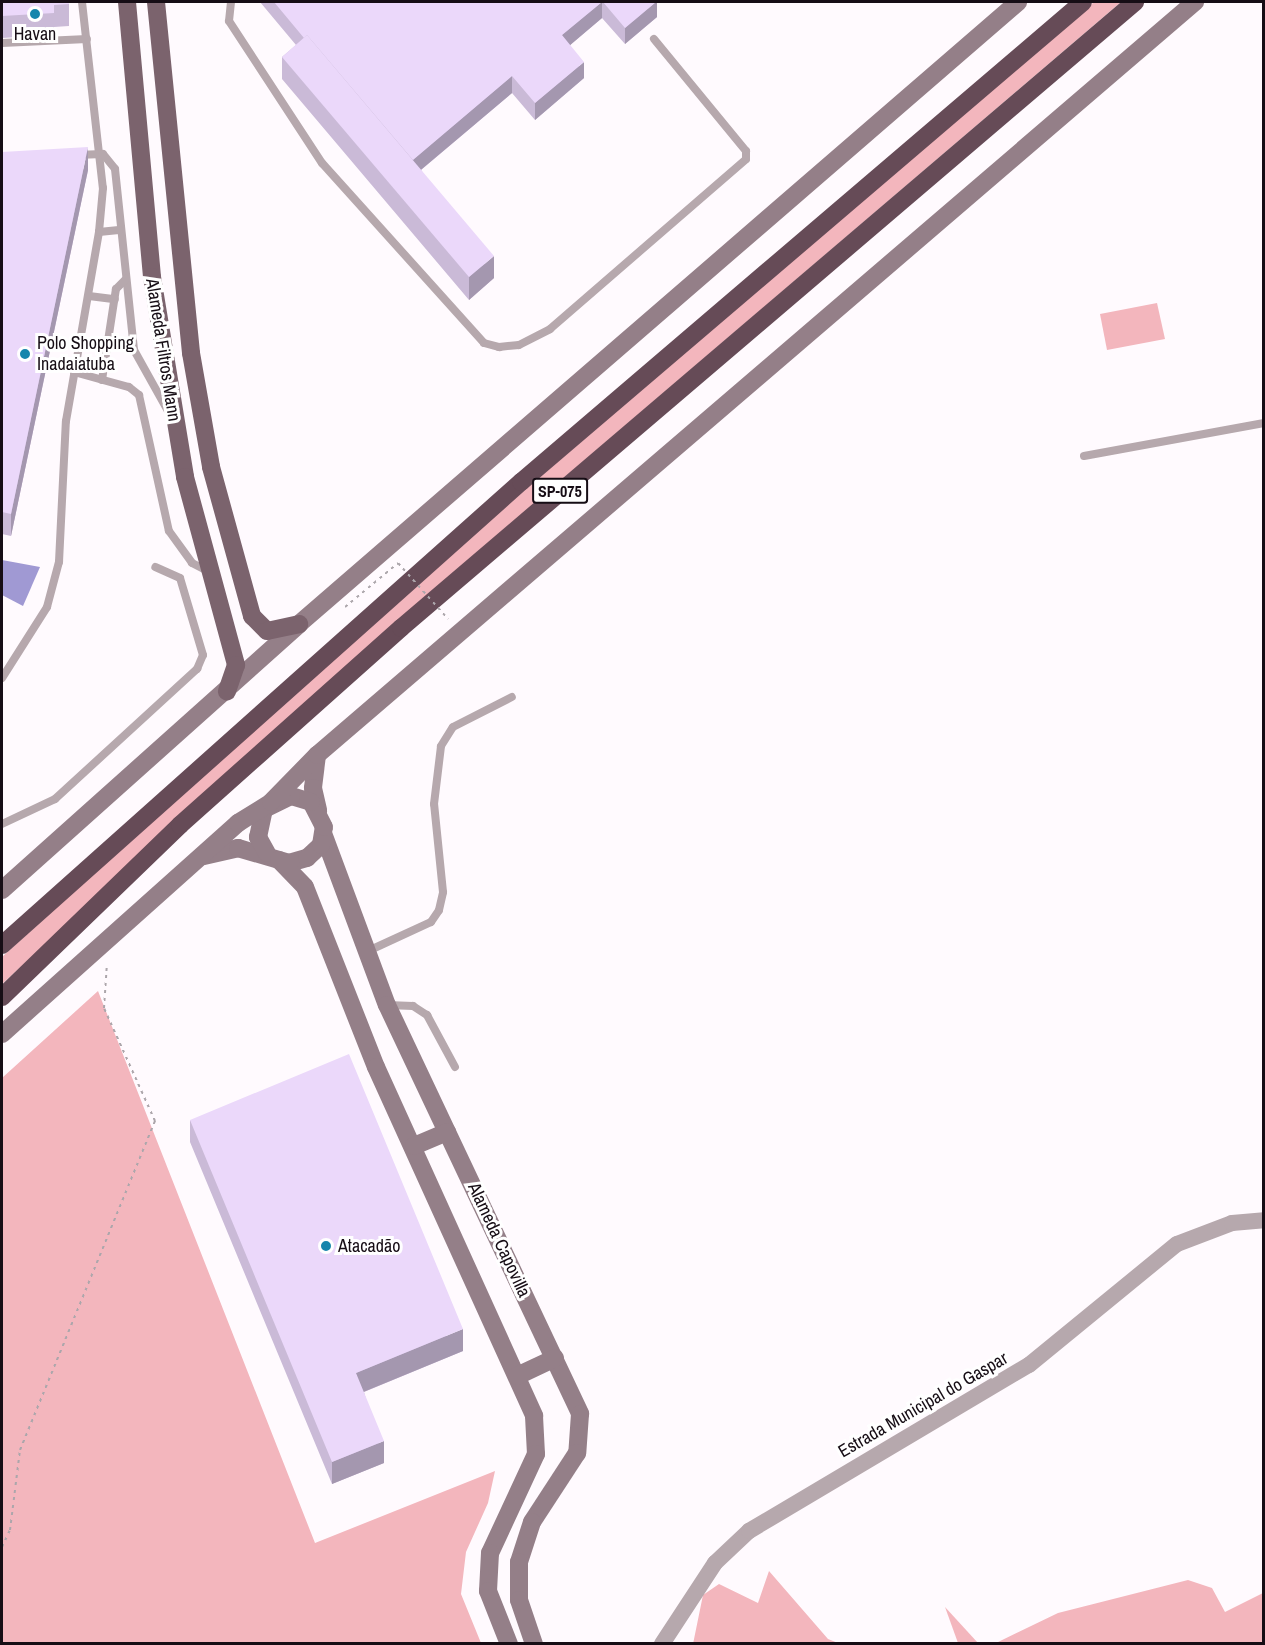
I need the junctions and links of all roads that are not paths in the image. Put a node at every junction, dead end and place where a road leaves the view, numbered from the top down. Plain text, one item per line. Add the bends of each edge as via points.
1 (82, 2) edge
2 (127, 2) edge
3 (156, 2) edge
4 (231, 2) edge
5 (1018, 2) edge
6 (1083, 2) edge
7 (1135, 2) edge
8 (1195, 2) edge
9 (87, 39) junction
10 (654, 39) dead end
11 (2, 43) edge
12 (162, 76) junction
13 (134, 78) junction
14 (96, 153) junction
15 (61, 156) edge
16 (119, 230) junction
17 (99, 232) junction
18 (183, 273) junction
19 (152, 277) junction
20 (126, 279) junction
21 (89, 296) junction
22 (115, 299) junction
23 (74, 372) junction
24 (102, 380) junction
25 (1263, 423) edge
26 (175, 425) junction
27 (1084, 456) dead end
28 (212, 466) junction
29 (185, 477) junction
30 (155, 567) dead end
31 (210, 571) junction
32 (299, 624) junction
33 (2, 678) edge
34 (227, 691) junction
35 (512, 697) dead end
36 (317, 755) junction
37 (271, 802) junction
38 (318, 810) junction
39 (2, 824) edge
40 (324, 836) junction
41 (273, 857) junction
42 (197, 858) junction
43 (2, 890) edge
44 (2, 945) edge
45 (369, 951) junction
46 (2, 997) edge
47 (387, 1005) junction
48 (2, 1034) edge
49 (455, 1067) dead end
50 (447, 1132) junction
51 (414, 1146) junction
52 (1263, 1220) edge
53 (555, 1358) junction
54 (518, 1376) junction
55 (509, 1644) edge
56 (534, 1644) edge
57 (662, 1644) edge

1 - 9 lane
2 - 13 main road, Alameda Filtros Mann
3 - 12 main road, Alameda Filtros Mann
4 - 10 lane via 229,21 322,163 484,343 499,347 519,345 550,329 746,159 746,151
5 - 32 main road
6 - 44 highway, SP-075 via 521,482
7 - 46 highway, SP-075 via 401,628 180,825
8 - 36 main road
9 - 11 lane
9 - 14 lane
12 - 13 main road
12 - 18 main road, Alameda Filtros Mann
13 - 19 main road, Alameda Filtros Mann
14 - 15 lane
14 - 16 lane via 111,160 115,169
14 - 17 lane via 103,188
16 - 17 lane
16 - 20 lane
17 - 21 lane
18 - 19 main road
18 - 28 main road, Alameda Filtros Mann
19 - 26 main road, Alameda Filtros Mann
20 - 22 lane
20 - 26 lane via 137,357
21 - 22 lane
21 - 23 lane
22 - 24 lane
23 - 24 lane
23 - 33 lane via 66,422 59,562 47,607
24 - 31 lane via 140,395 169,531 192,563
25 - 27 lane
26 - 29 main road, Alameda Filtros Mann
28 - 29 main road
28 - 32 main road, Alameda Filtros Mann via 252,616 267,631
29 - 31 main road, Alameda Filtros Mann
30 - 39 lane via 180,578 202,655 197,669 154,714 55,799
31 - 34 main road, Alameda Filtros Mann via 236,665
32 - 34 main road
34 - 43 main road
35 - 45 lane via 453,727 441,747 434,804 443,892 439,910 431,922
36 - 37 main road
36 - 38 main road via 313,789
37 - 38 main road via 291,796
37 - 41 main road via 257,827
37 - 42 main road
38 - 40 main road
40 - 41 main road via 307,858
40 - 45 main road, Alameda Capovilla
41 - 42 main road via 238,848
41 - 51 main road via 305,887
42 - 48 main road
45 - 47 main road, Alameda Capovilla
47 - 49 lane via 413,1006 427,1016
47 - 50 main road, Alameda Capovilla
50 - 51 main road
50 - 53 main road, Alameda Capovilla
51 - 54 main road
52 - 57 street, Estrada Municipal do Gaspar via 1232,1222 1177,1244 1029,1365 749,1531 715,1563
53 - 54 main road
53 - 56 main road, Alameda Capovilla via 581,1426 577,1453 532,1522 519,1562 519,1600
54 - 55 main road via 534,1416 536,1454 490,1553 488,1591

